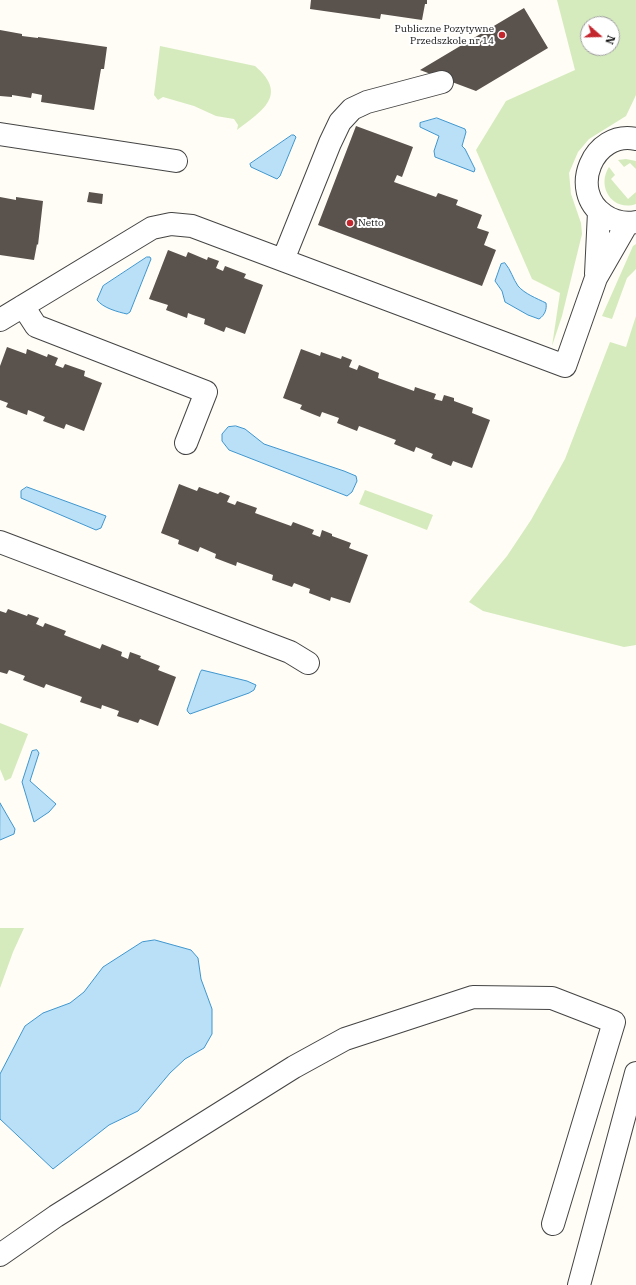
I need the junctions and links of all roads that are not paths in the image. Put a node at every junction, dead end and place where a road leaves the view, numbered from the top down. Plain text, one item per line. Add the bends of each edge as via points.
1 (442, 82) dead end
2 (0, 134) edge
3 (634, 136) edge
4 (176, 161) dead end
5 (599, 212) junction
6 (632, 223) edge
7 (284, 260) junction
8 (596, 278) junction
9 (23, 306) junction
10 (0, 320) edge
11 (186, 443) dead end
12 (0, 542) edge
13 (308, 663) dead end
14 (636, 1073) edge
15 (553, 1224) dead end
16 (0, 1255) edge
17 (579, 1285) edge

1 - 7 street via 367,102 352,109 340,122
2 - 4 street
3 - 5 street via 610,143 592,160 587,173 587,187 591,200
5 - 6 street via 612,220
5 - 8 street
6 - 8 street
7 - 8 street via 565,366
7 - 9 street via 192,226 170,224 152,228
9 - 10 street
9 - 11 street via 36,326 206,392
12 - 13 street via 290,652
14 - 17 street
15 - 16 street via 614,1022 552,998 473,997 345,1040 294,1067 56,1216

